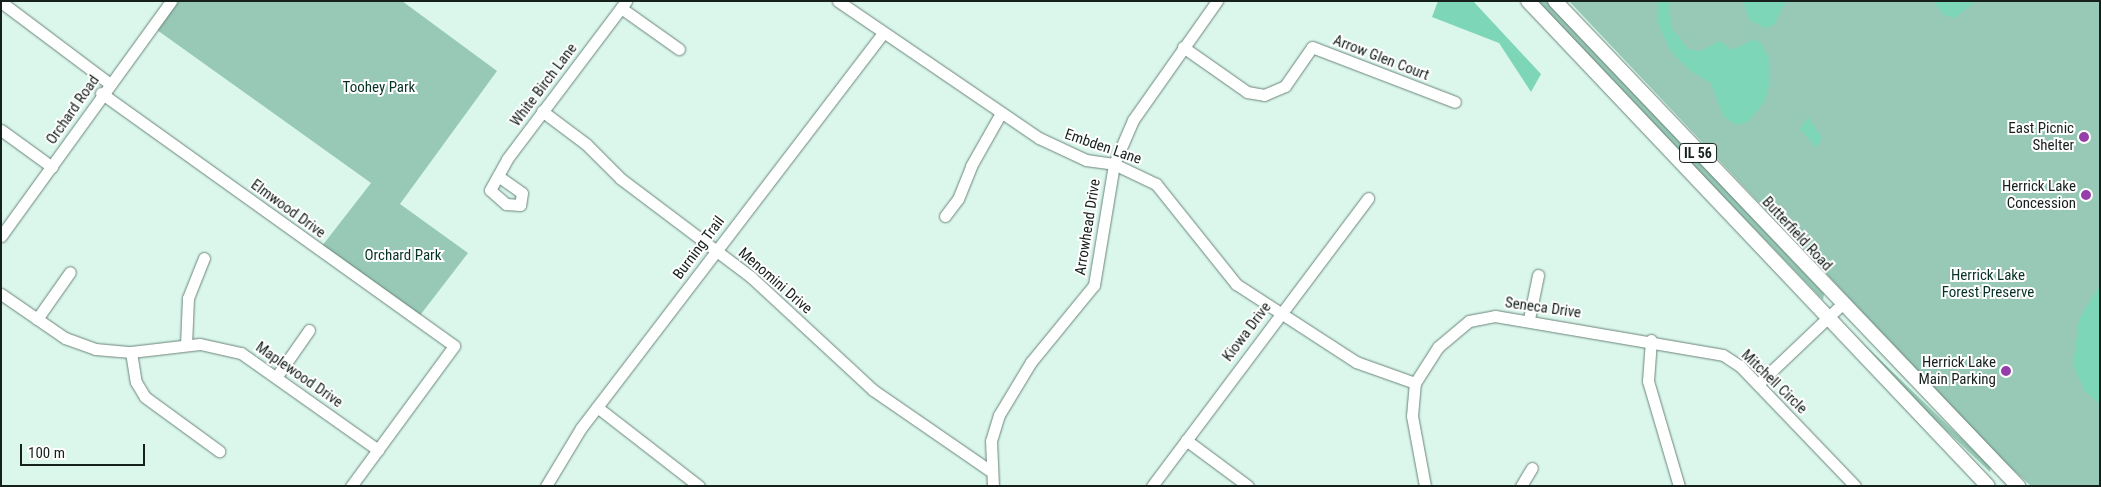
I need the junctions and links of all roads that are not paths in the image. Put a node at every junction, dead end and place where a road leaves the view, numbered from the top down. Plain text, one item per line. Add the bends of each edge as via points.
1 (171, 1) edge
2 (838, 1) edge
3 (1217, 1) edge
4 (1528, 1) edge
5 (1555, 1) edge
6 (1, 2) edge
7 (623, 5) edge
8 (883, 34) junction
9 (1183, 47) junction
10 (679, 49) dead end
11 (109, 83) junction
12 (101, 93) junction
13 (1455, 102) dead end
14 (542, 111) junction
15 (1001, 114) junction
16 (1, 130) edge
17 (1114, 164) junction
18 (52, 167) junction
19 (498, 176) junction
20 (1368, 198) dead end
21 (945, 216) dead end
22 (1, 236) edge
23 (716, 250) junction
24 (204, 258) dead end
25 (70, 272) dead end
26 (1538, 275) dead end
27 (1, 294) edge
28 (1841, 306) junction
29 (1279, 314) junction
30 (37, 319) junction
31 (1529, 319) junction
32 (1827, 319) junction
33 (309, 330) dead end
34 (1651, 340) junction
35 (186, 345) junction
36 (131, 352) junction
37 (277, 376) junction
38 (1415, 383) junction
39 (1758, 384) junction
40 (597, 407) junction
41 (1186, 440) junction
42 (219, 450) dead end
43 (378, 450) junction
44 (1532, 468) dead end
45 (989, 470) junction
46 (351, 486) edge
47 (546, 486) edge
48 (699, 486) edge
49 (993, 486) edge
50 (1152, 486) edge
51 (1248, 486) edge
52 (1425, 486) edge
53 (1520, 486) edge
54 (1679, 486) edge
55 (1855, 486) edge
56 (1988, 486) edge
57 (2018, 486) edge

1 - 11 street, Orchard Road
2 - 8 street, Embden Lane
3 - 9 street, Arrowhead Drive
4 - 32 main road, IL 56
5 - 28 main road, Butterfield Road / IL 56
6 - 11 street
7 - 10 street
7 - 14 street, White Birch Lane
8 - 15 street, Embden Lane
8 - 23 street, Burning Trail
9 - 13 street, Arrow Glen Court via 1247,92 1264,95 1285,86 1312,47
9 - 17 street, Arrowhead Drive via 1140,106
11 - 12 street, Orchard Road
12 - 18 street, Orchard Road
12 - 43 street, Elmwood Drive via 454,346
14 - 19 street, White Birch Lane
14 - 23 street, Menomini Drive
15 - 17 street, Embden Lane via 1061,150
15 - 21 street via 971,166 958,199
16 - 18 street
17 - 29 street, Embden Lane via 1162,189 1228,276
17 - 45 street, Arrowhead Drive via 1094,285 1009,396 995,426
18 - 22 street, Orchard Road
19 - 19 street, White Birch Lane via 490,190 515,207 524,199
20 - 29 street, Kiowa Drive
23 - 40 street, Burning Trail
23 - 45 street, Menomini Drive via 873,390
24 - 35 street via 188,298
25 - 30 street
26 - 31 street
27 - 30 street, Maplewood Drive
28 - 32 street
28 - 57 main road, Butterfield Road / IL 56
29 - 38 street, Embden Lane via 1356,362
29 - 41 street, Kiowa Drive
30 - 36 street, Maplewood Drive via 80,345
31 - 34 street, Seneca Drive
31 - 38 street, Seneca Drive via 1495,316 1468,321 1438,347
32 - 39 street
32 - 56 main road, IL 56
33 - 37 street
34 - 39 street, Mitchell Circle via 1714,351 1740,366
34 - 54 street via 1648,381
35 - 36 street, Maplewood Drive
35 - 37 street, Maplewood Drive via 231,349
36 - 42 street via 136,382 145,397
37 - 43 street, Maplewood Drive
38 - 52 street, Seneca Drive via 1412,416
39 - 55 street, Mitchell Circle
40 - 47 street, Burning Trail
40 - 48 street
41 - 50 street, Kiowa Drive
41 - 51 street
43 - 46 street
44 - 53 street
45 - 49 street, Arrowhead Drive

